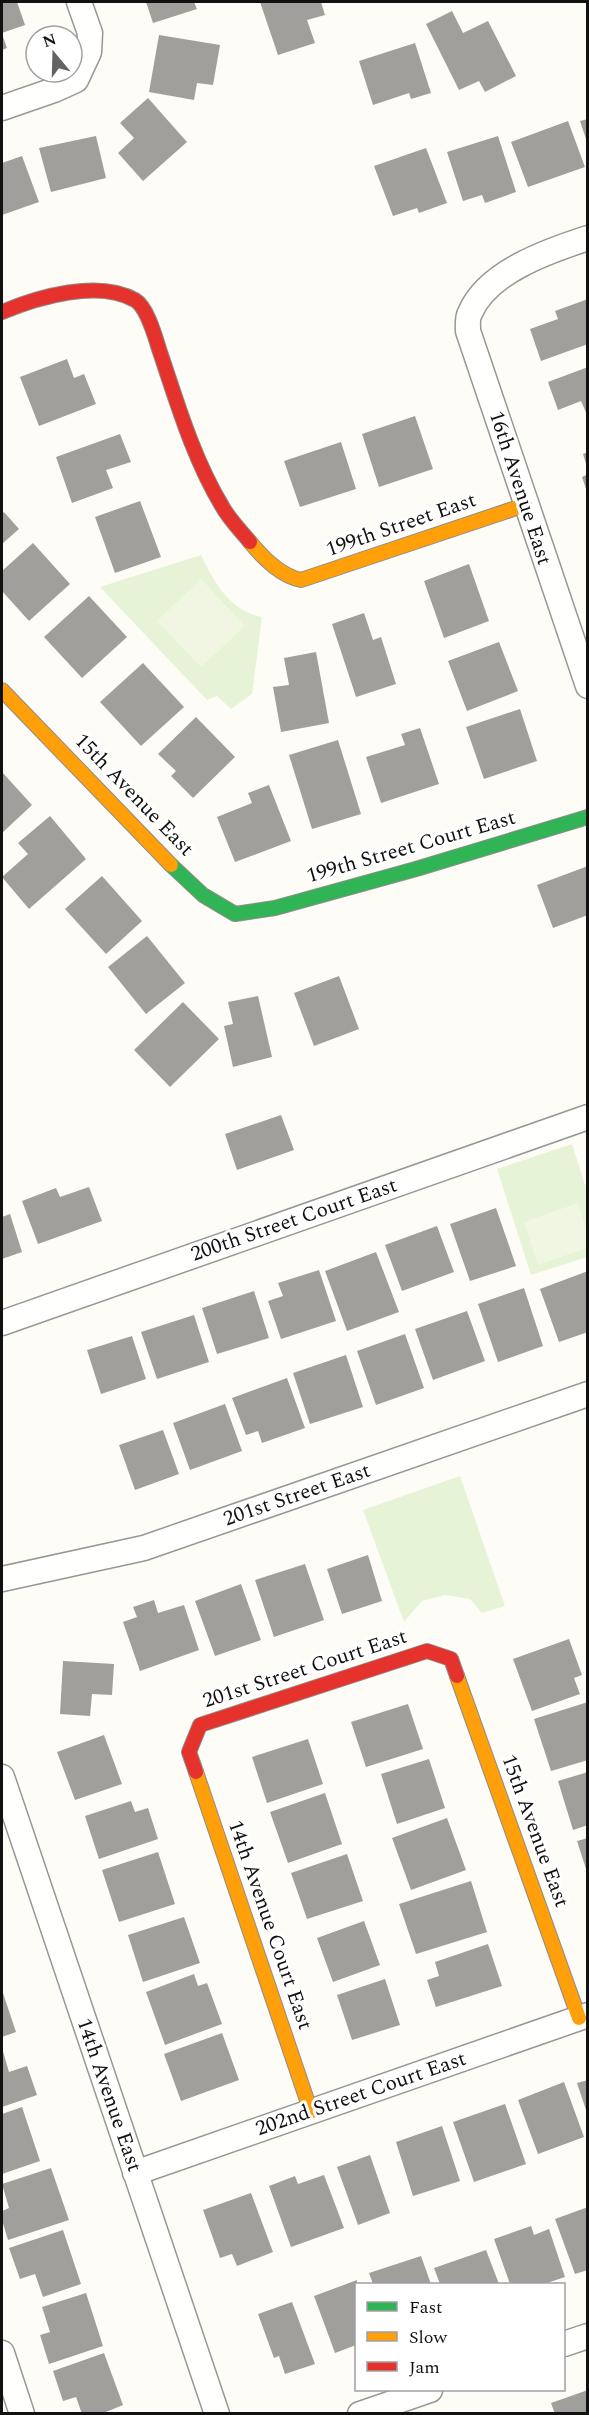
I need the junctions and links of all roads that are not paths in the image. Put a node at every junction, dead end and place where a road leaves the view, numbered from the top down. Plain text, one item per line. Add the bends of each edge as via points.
1 (79, 2) edge
2 (2, 108) edge
3 (588, 238) edge
4 (2, 312) edge
5 (525, 505) junction
6 (588, 686) edge
7 (2, 690) edge
8 (588, 817) edge
9 (246, 913) joint
10 (588, 1117) edge
11 (2, 1323) edge
12 (588, 1394) edge
13 (2, 1579) edge
14 (451, 1659) joint
15 (189, 1752) joint
16 (2, 1777) edge
17 (583, 2016) edge
18 (311, 2112) junction
19 (135, 2173) junction
20 (588, 2336) edge
21 (565, 2344) edge
22 (2, 2353) edge
23 (427, 2391) edge
24 (22, 2414) edge
25 (217, 2414) edge
26 (360, 2414) edge

1 - 2 street via 90,33 89,52 76,80
3 - 5 street, 16th Avenue East via 536,257 498,279 484,291 468,315 468,331
4 - 5 street, 199th Street East via 83,290 114,292 137,301 150,322 191,442 222,507 260,554 290,578 301,580 323,574
5 - 6 street, 16th Avenue East
7 - 9 street, 15th Avenue East via 203,895 235,914
8 - 9 street, 199th Street Court East via 416,869
10 - 11 street, 200th Street Court East
12 - 13 street, 201st Street East via 144,1548
14 - 15 street, 201st Street Court East via 427,1651 200,1725
14 - 17 street, 15th Avenue East
15 - 18 street, 14th Avenue Court East
16 - 19 street, 14th Avenue East
17 - 18 street, 202nd Street Court East
18 - 19 street, 202nd Street Court East
19 - 25 street, 14th Avenue East
20 - 21 street
22 - 24 street
23 - 26 street

